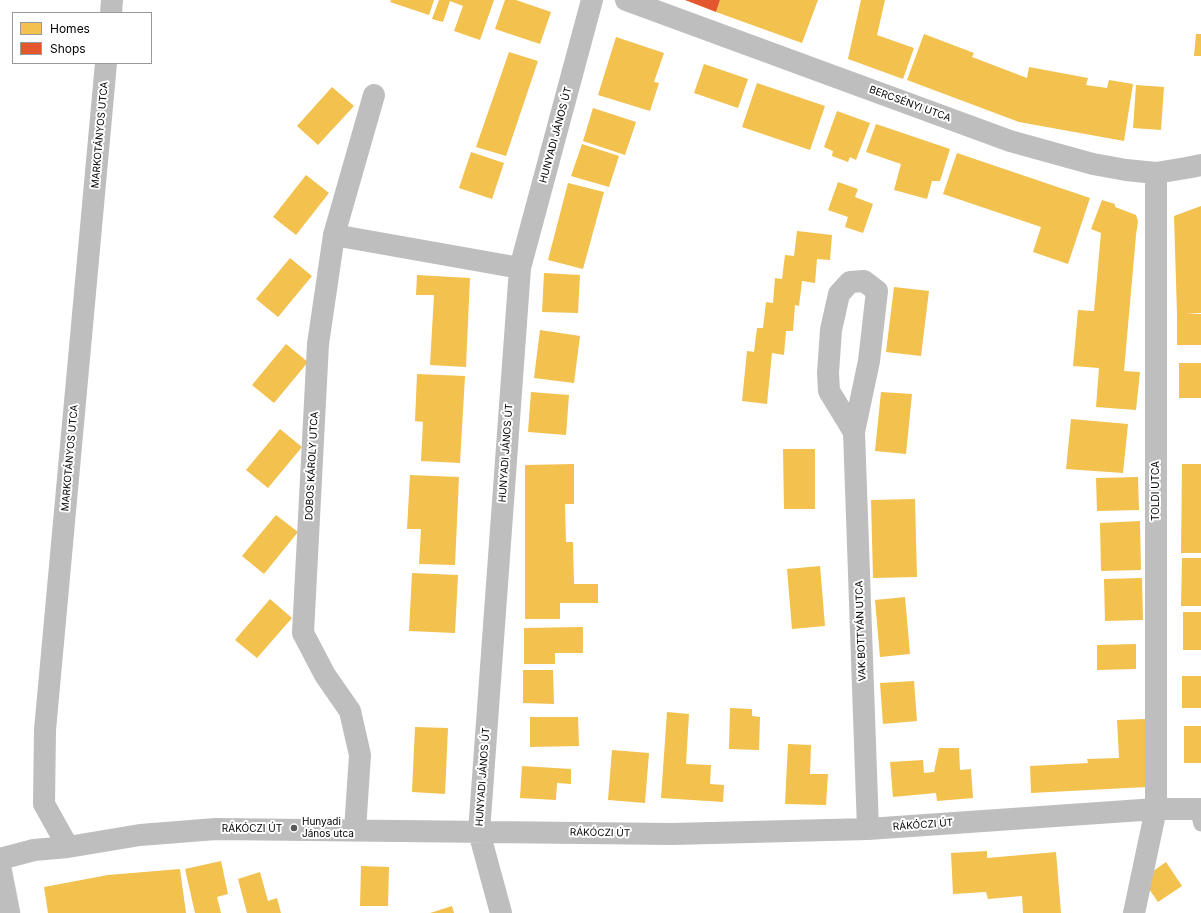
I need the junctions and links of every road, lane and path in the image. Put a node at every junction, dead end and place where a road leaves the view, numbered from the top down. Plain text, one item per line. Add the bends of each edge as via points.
1 (112, 0) edge
2 (592, 0) edge
3 (626, 0) edge
4 (111, 12) edge
5 (106, 64) edge
6 (374, 95) dead end
7 (1201, 165) edge
8 (1156, 172) junction
9 (334, 235) junction
10 (520, 268) junction
11 (854, 432) junction
12 (1156, 809) junction
13 (1200, 814) edge
14 (868, 829) junction
15 (355, 830) junction
16 (479, 832) junction
17 (68, 847) junction
18 (0, 859) edge
19 (0, 867) edge
20 (9, 913) edge
21 (501, 913) edge
22 (1134, 913) edge

1 - 4 street
2 - 10 street, HUNYADI JÁNOS ÚT
3 - 8 street, BERCSÉNYI UTCA via 1010,141 1093,164
5 - 17 street, MARKOTÁNYOS UTCA via 45,730 44,804
6 - 9 street, DOBOS KÁROLY UTCA
7 - 8 street, BERCSÉNYI UTCA
8 - 12 street, TOLDI UTCA
9 - 10 street
9 - 15 street, DOBOS KÁROLY UTCA via 318,344 304,633 325,675 350,711 360,755
10 - 16 street, HUNYADI JÁNOS ÚT
11 - 11 street, VAK BOTTYÁN UTCA via 869,361 877,291 864,281 850,282 839,294 831,330 828,373 829,391
11 - 14 street, VAK BOTTYÁN UTCA
12 - 13 street, RÁKÓCZI ÚT
12 - 14 street, RÁKÓCZI ÚT
12 - 22 street, TOLDI UTCA
14 - 16 street, RÁKÓCZI ÚT via 672,834
15 - 16 street, RÁKÓCZI ÚT
15 - 17 street, RÁKÓCZI ÚT via 216,829 140,835
16 - 21 street, HUNYADI JÁNOS ÚT
17 - 18 street, RÁKÓCZI ÚT via 34,850
19 - 20 street

